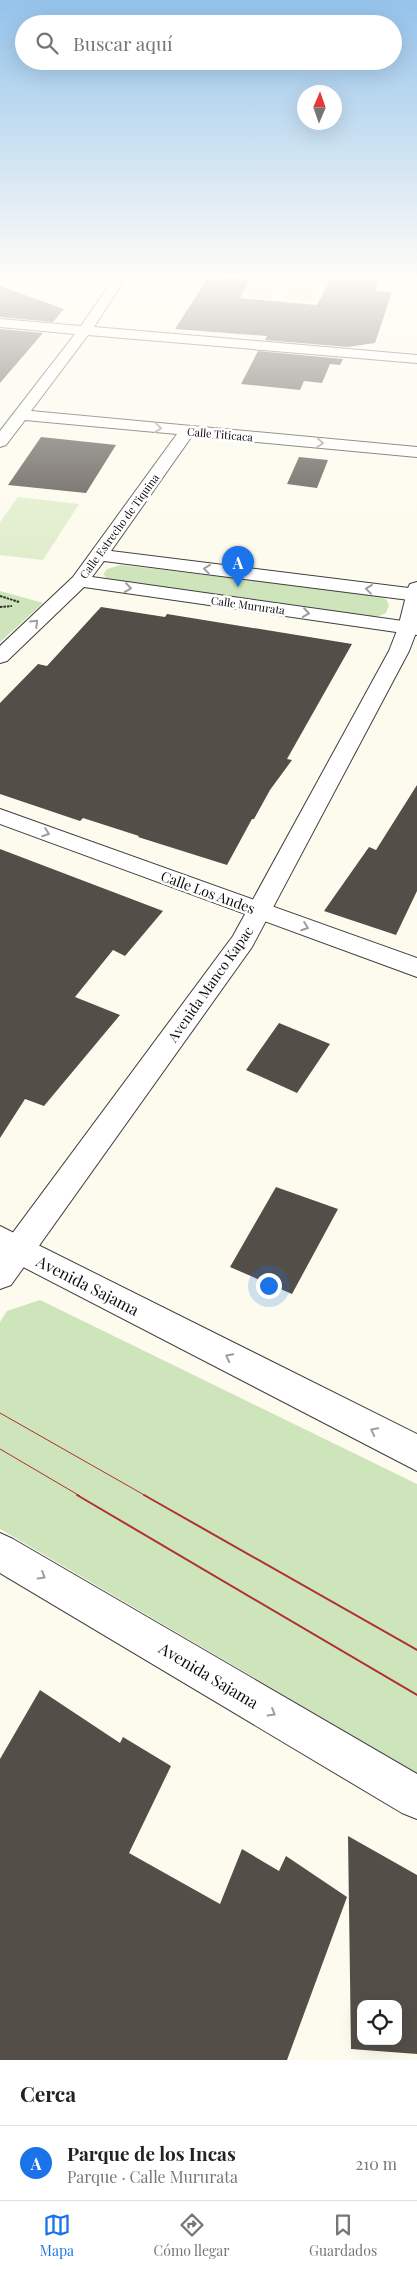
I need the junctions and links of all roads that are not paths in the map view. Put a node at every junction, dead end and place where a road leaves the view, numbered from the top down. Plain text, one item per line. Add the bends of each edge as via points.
1 (54, 372) edge
2 (23, 415) junction
3 (188, 430) junction
4 (0, 442) edge
5 (417, 452) edge
6 (100, 555) junction
7 (80, 581) junction
8 (416, 593) edge
9 (412, 628) edge
10 (0, 657) edge
11 (0, 816) edge
12 (259, 911) junction
13 (417, 968) edge
14 (6, 1255) edge
15 (417, 1453) edge
16 (0, 1552) edge
17 (417, 1798) edge

1 - 2 street
2 -> 3 street, Calle Titicaca
2 - 4 street
3 -> 5 street, Calle Titicaca
3 - 6 street, Calle Estrecho de Tiquina
6 - 7 street, Calle Estrecho de Tiquina
8 -> 6 street
7 -> 9 street, Calle Mururata
10 -> 7 street, Calle Estrecho de Tiquina
8 - 9 street, Avenida Manco Kapac
9 - 12 street, Avenida Manco Kapac
11 -> 12 street, Calle Los Andes
12 -> 13 street, Calle Los Andes
12 - 14 street, Avenida Manco Kapac via 242,941
15 -> 14 street, Avenida Sajama
16 -> 17 street, Avenida Sajama

